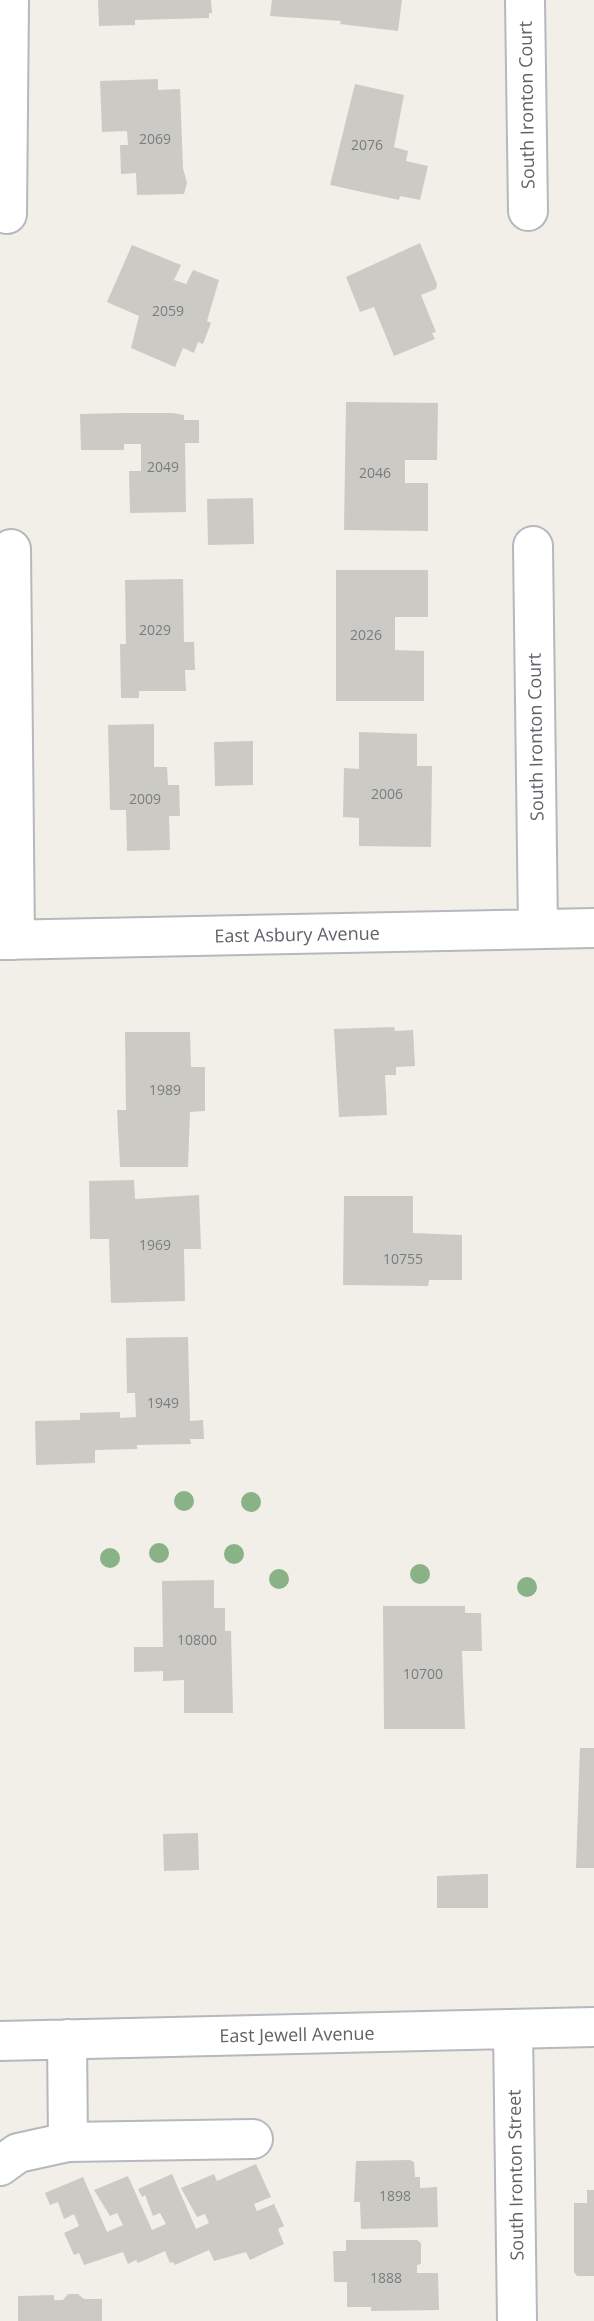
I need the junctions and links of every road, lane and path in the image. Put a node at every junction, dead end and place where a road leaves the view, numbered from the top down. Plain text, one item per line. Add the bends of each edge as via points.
1 (9, 0) edge
2 (525, 0) edge
3 (528, 211) dead end
4 (7, 214) dead end
5 (533, 546) dead end
6 (10, 549) dead end
7 (594, 928) edge
8 (538, 929) junction
9 (8, 940) edge
10 (594, 2027) edge
11 (513, 2029) junction
12 (66, 2039) junction
13 (0, 2040) edge
14 (253, 2139) dead end
15 (68, 2142) junction
16 (0, 2166) edge
17 (517, 2321) edge

1 - 4 street
2 - 3 street, South Ironton Court
5 - 8 street, South Ironton Court
6 - 9 street
7 - 8 street, East Asbury Avenue
8 - 9 street, East Asbury Avenue
10 - 11 street, East Jewell Avenue
11 - 12 street, East Jewell Avenue
11 - 17 street, South Ironton Street
12 - 13 street, East Jewell Avenue
12 - 15 street
14 - 15 street
15 - 16 street via 18,2153

